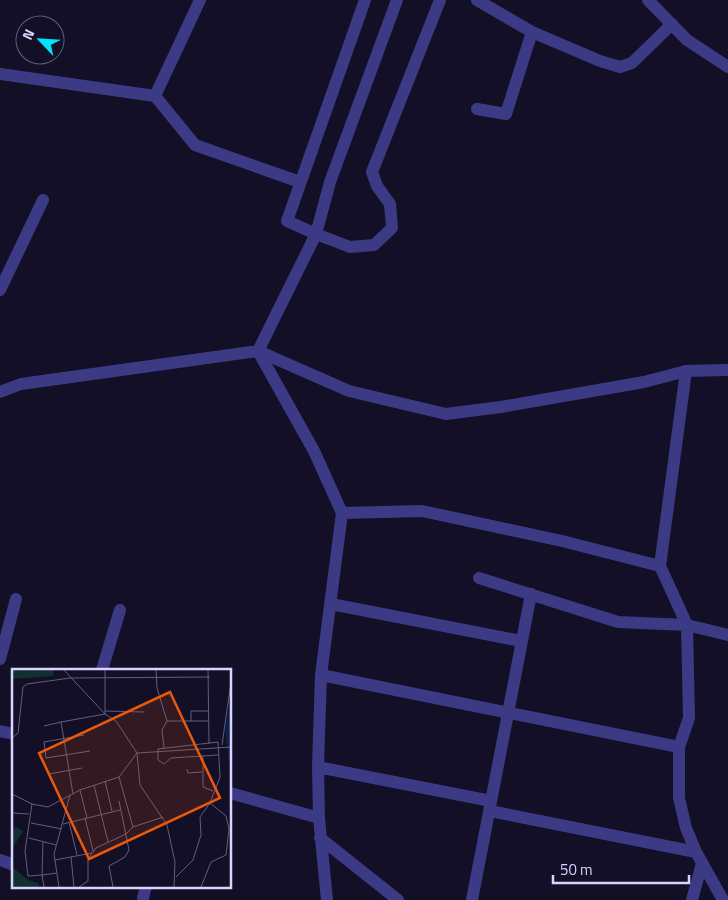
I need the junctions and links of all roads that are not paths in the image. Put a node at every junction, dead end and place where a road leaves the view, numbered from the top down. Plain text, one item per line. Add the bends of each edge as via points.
1 (200, 0) edge
2 (365, 0) edge
3 (397, 0) edge
4 (440, 0) edge
5 (478, 0) edge
6 (648, 0) edge
7 (672, 24) junction
8 (532, 32) junction
9 (728, 67) edge
10 (0, 74) edge
11 (155, 96) junction
12 (477, 109) dead end
13 (300, 182) junction
14 (43, 200) dead end
15 (316, 234) junction
16 (0, 290) edge
17 (258, 351) junction
18 (728, 370) edge
19 (686, 371) junction
20 (0, 392) edge
21 (342, 513) junction
22 (660, 566) junction
23 (478, 578) dead end
24 (531, 594) junction
25 (16, 599) dead end
26 (331, 604) junction
27 (120, 610) dead end
28 (687, 625) junction
29 (728, 635) edge
30 (522, 641) junction
31 (0, 659) edge
32 (102, 669) edge
33 (321, 675) junction
34 (507, 713) junction
35 (679, 747) junction
36 (318, 766) junction
37 (231, 793) edge
38 (490, 806) junction
39 (319, 818) junction
40 (320, 838) junction
41 (699, 858) junction
42 (0, 860) edge
43 (12, 864) edge
44 (327, 900) edge
45 (398, 900) edge
46 (472, 900) edge
47 (692, 900) edge
48 (722, 900) edge

1 - 11 street
2 - 13 street
3 - 15 street via 330,182
4 - 15 street via 372,172 390,204 392,228 374,245 350,247
5 - 8 street
6 - 7 street
7 - 8 street via 632,63 620,67
7 - 9 street via 687,40
8 - 12 street via 506,114
10 - 11 street
11 - 13 street via 195,145
13 - 15 street via 287,220
14 - 16 street
15 - 17 street
17 - 19 street via 349,391 446,414 625,385
17 - 20 street via 21,384
17 - 21 street via 314,451
18 - 19 street
19 - 22 street
21 - 22 street via 422,511
21 - 26 street
22 - 28 street
23 - 24 street
24 - 28 street via 618,622
24 - 30 street
25 - 31 street
26 - 30 street
26 - 33 street
27 - 32 street
28 - 29 street
28 - 35 street via 689,718
30 - 34 street
33 - 34 street
33 - 36 street
34 - 35 street
34 - 38 street
35 - 41 street via 679,798 686,828
36 - 38 street
36 - 39 street
37 - 39 street
38 - 41 street
38 - 46 street
39 - 40 street
40 - 44 street
40 - 45 street
41 - 47 street
41 - 48 street
42 - 43 street

